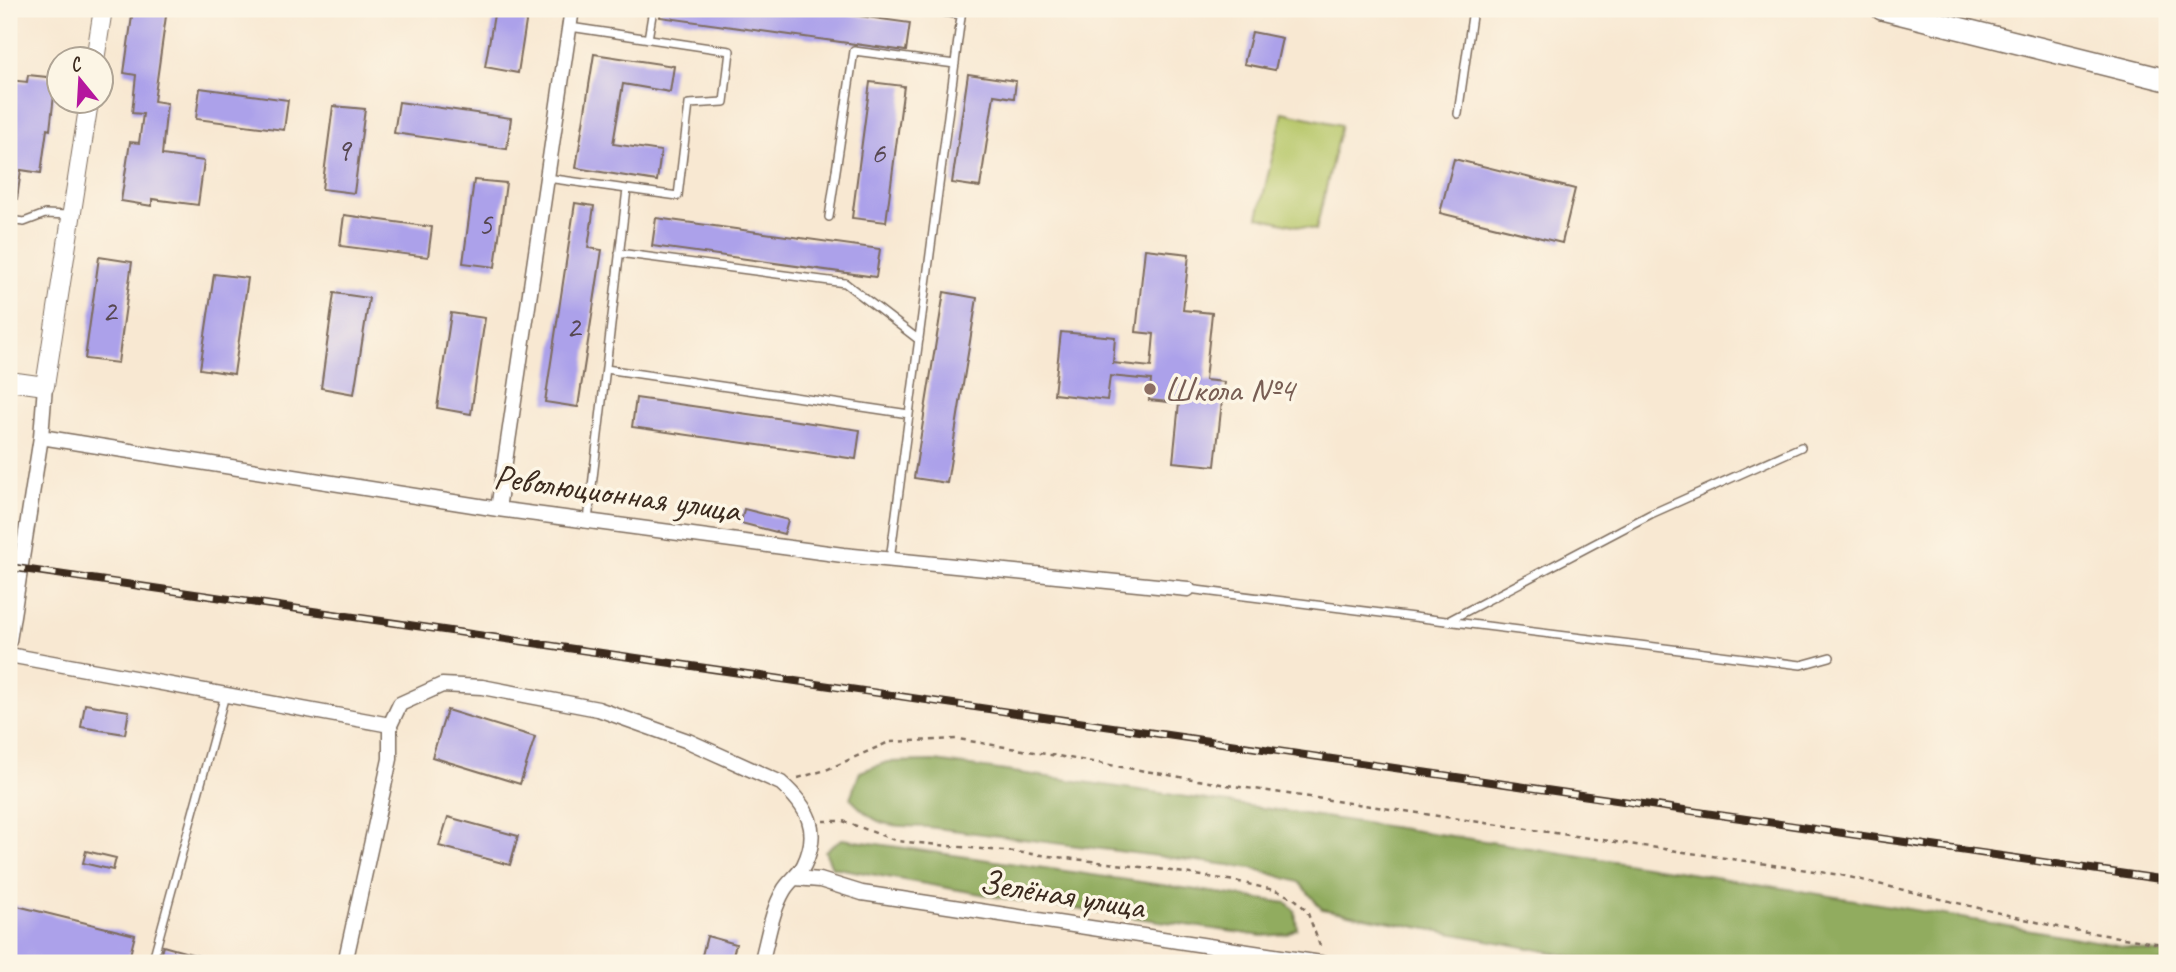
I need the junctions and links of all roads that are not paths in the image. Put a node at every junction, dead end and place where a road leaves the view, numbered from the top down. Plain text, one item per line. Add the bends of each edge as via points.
1 (103, 9) edge
2 (572, 9) edge
3 (653, 9) edge
4 (923, 9) edge
5 (1474, 9) edge
6 (1882, 9) edge
7 (962, 12) edge
8 (569, 27) junction
9 (648, 39) junction
10 (97, 46) edge
11 (955, 64) junction
12 (2167, 80) edge
13 (1458, 114) dead end
14 (87, 116) edge
15 (547, 178) junction
16 (627, 189) junction
17 (71, 215) junction
18 (830, 217) dead end
19 (9, 220) edge
20 (620, 253) junction
21 (919, 340) junction
22 (606, 369) junction
23 (9, 381) edge
24 (45, 386) junction
25 (909, 414) junction
26 (41, 437) junction
27 (1801, 447) dead end
28 (498, 509) junction
29 (588, 521) junction
30 (890, 559) junction
31 (1188, 589) joint
32 (1447, 621) junction
33 (9, 641) edge
34 (9, 655) edge
35 (1830, 657) dead end
36 (225, 694) junction
37 (390, 725) junction
38 (795, 878) junction
39 (1321, 957) edge
40 (152, 963) edge
41 (345, 963) edge
42 (761, 963) edge

1 - 10 street
2 - 8 street
3 - 9 lane
4 - 7 lane
5 - 13 lane
6 - 12 main road
7 - 11 lane
8 - 9 lane
8 - 15 street
9 - 16 lane via 730,51 724,102 689,104 678,196
11 - 18 lane via 854,51
11 - 21 lane
14 - 17 street
15 - 16 lane
15 - 28 street
16 - 20 lane
17 - 19 lane
17 - 24 street
20 - 21 lane via 845,283
20 - 22 lane
21 - 25 lane
22 - 25 lane
22 - 29 lane
23 - 24 street
24 - 26 street
25 - 30 lane
26 - 28 street, Революционная улица
26 - 33 street
27 - 32 lane via 1651,514
28 - 29 street, Революционная улица
29 - 30 street, Революционная улица
30 - 31 street, Революционная улица
31 - 32 lane
32 - 35 lane via 1801,665
34 - 36 street
36 - 37 street
36 - 40 lane
37 - 38 street via 400,704 413,696 442,685 482,687 598,709 688,741 781,783 794,794 814,835
37 - 41 street via 390,759
38 - 39 street, Зелёная улица via 820,880 862,893
38 - 42 street via 775,908

